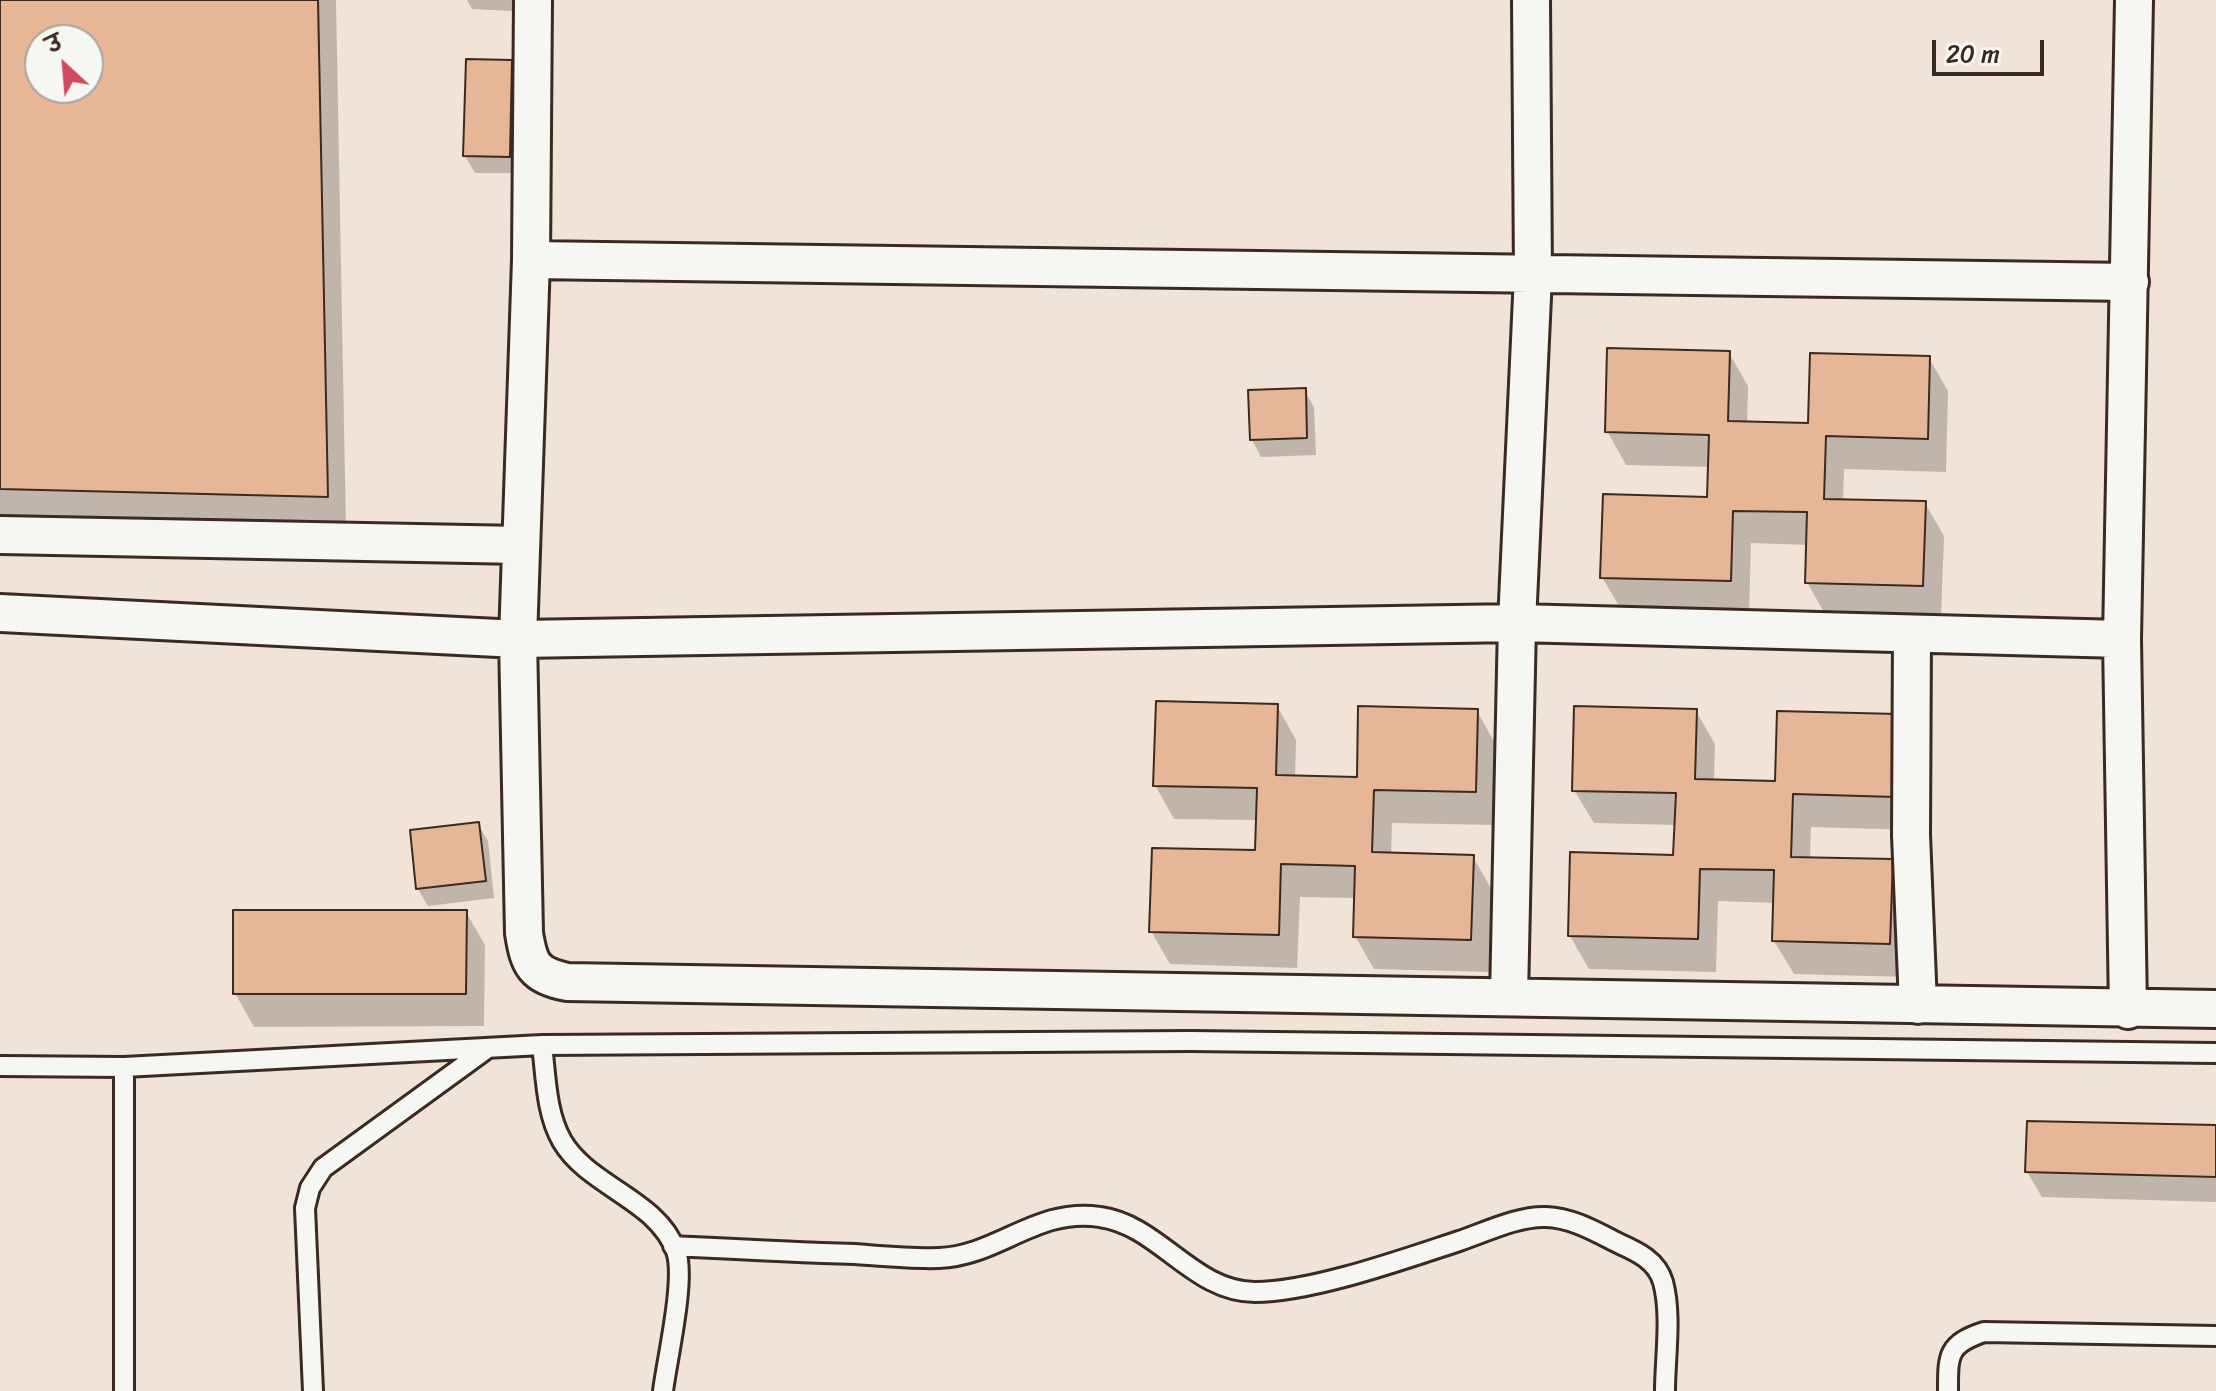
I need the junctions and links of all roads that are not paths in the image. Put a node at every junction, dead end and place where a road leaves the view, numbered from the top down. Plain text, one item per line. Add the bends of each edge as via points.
1 (533, 0) edge
2 (1531, 0) edge
3 (2134, 0) edge
4 (531, 260) junction
5 (1533, 275) junction
6 (2130, 282) junction
7 (0, 535) edge
8 (521, 545) junction
9 (0, 613) edge
10 (1517, 623) junction
11 (1912, 634) junction
12 (518, 639) junction
13 (2122, 639) junction
14 (1509, 997) junction
15 (1918, 1005) junction
16 (2216, 1009) edge
17 (2128, 1010) junction
18 (542, 1045) junction
19 (488, 1048) junction
20 (2216, 1053) edge
21 (0, 1066) edge
22 (124, 1067) junction
23 (673, 1246) junction
24 (2216, 1336) edge
25 (124, 1391) edge
26 (313, 1391) edge
27 (663, 1391) edge
28 (1665, 1391) edge
29 (1948, 1391) edge

1 - 4 street
2 - 5 street
3 - 6 street
4 - 5 street
4 - 8 street
5 - 6 street
5 - 10 street
6 - 13 street
7 - 8 street
8 - 12 street
9 - 12 street
10 - 11 street
10 - 12 street
10 - 14 street
11 - 13 street
11 - 15 street via 1911,835
12 - 14 street via 524,933 528,958 544,978
13 - 17 street
14 - 15 street
15 - 17 street
16 - 17 street
18 - 19 lane
18 - 20 lane via 1190,1041
18 - 23 lane via 550,1110 562,1141 585,1168 653,1217
19 - 22 lane
19 - 26 lane via 323,1168 310,1188 305,1208
21 - 22 lane
22 - 25 lane
23 - 27 lane via 677,1290
23 - 28 lane via 939,1258 983,1248 1042,1220 1099,1216 1125,1223 1211,1282 1254,1292 1399,1261 1544,1217 1571,1221 1638,1252 1656,1267 1665,1301
24 - 29 lane via 1984,1332 1963,1339 1948,1356

